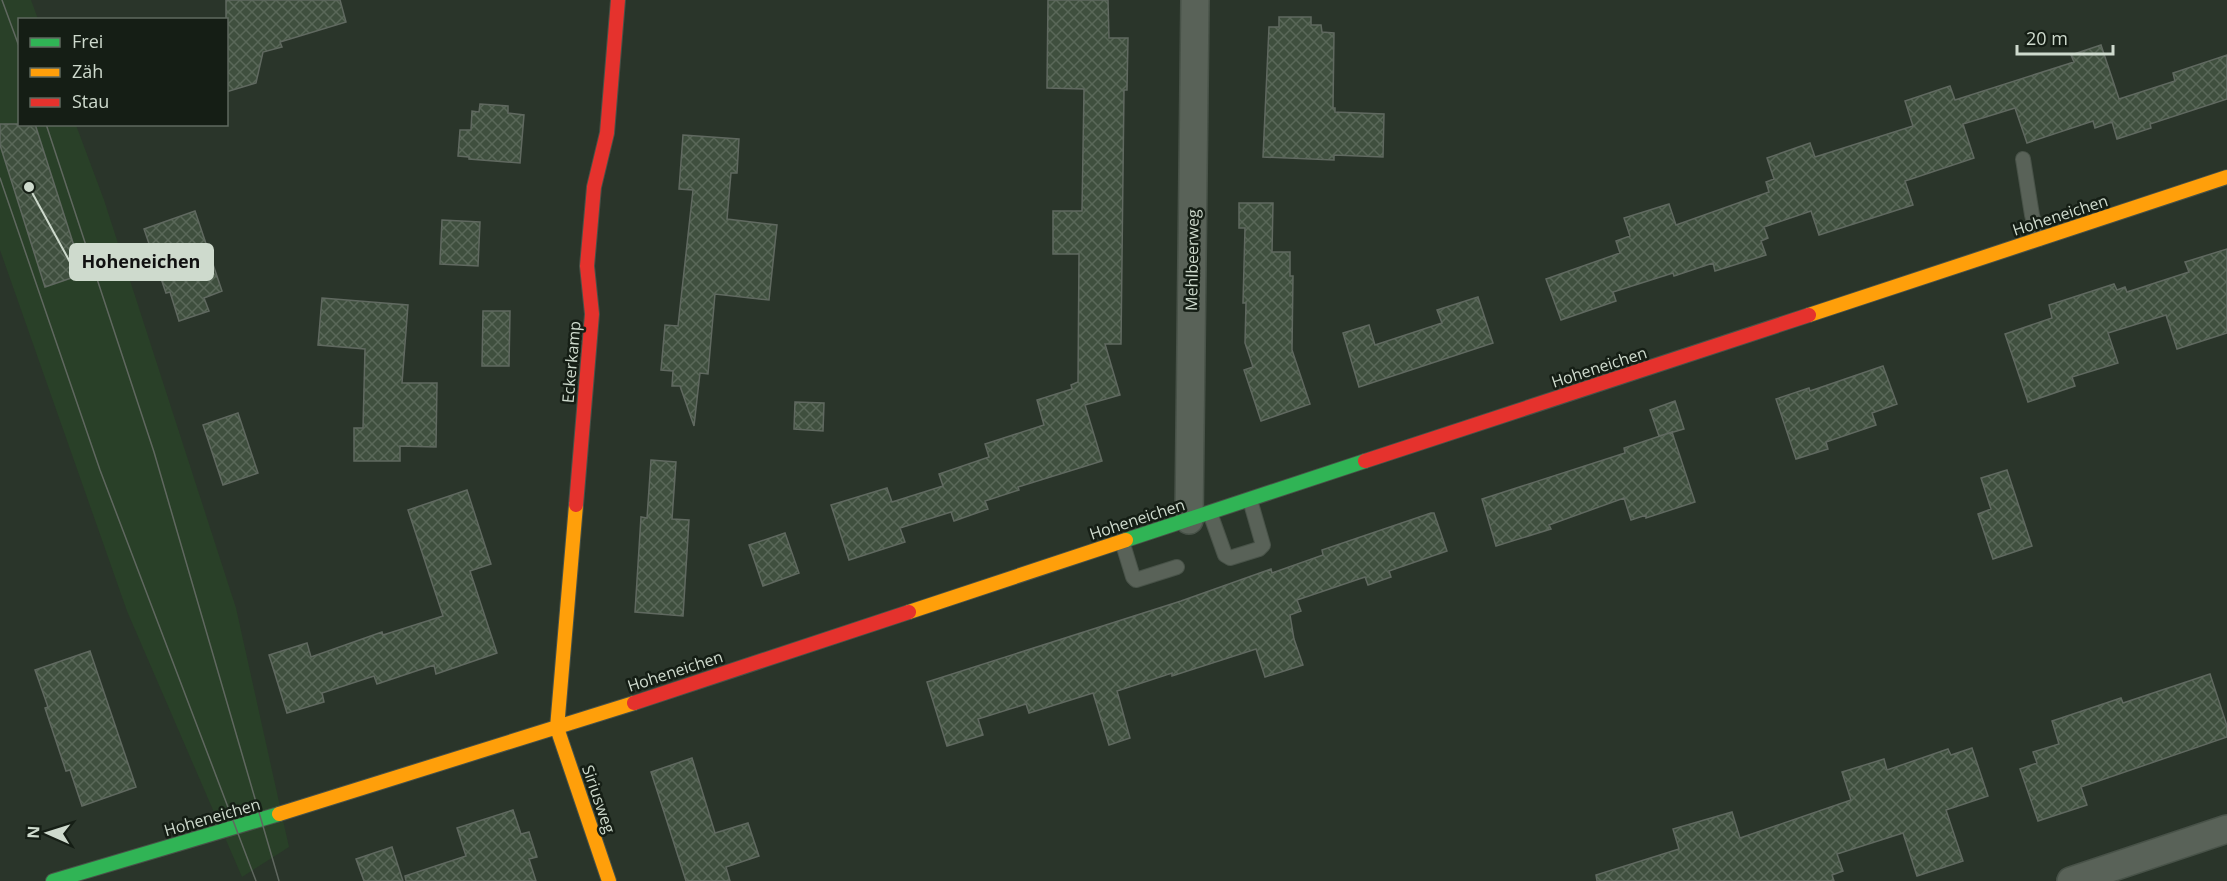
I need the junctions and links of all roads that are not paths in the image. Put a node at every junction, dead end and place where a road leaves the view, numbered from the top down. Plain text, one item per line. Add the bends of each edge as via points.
1 (618, 0) edge
2 (1195, 0) edge
3 (2023, 159) dead end
4 (2227, 177) edge
5 (2039, 239) junction
6 (1250, 500) junction
7 (1199, 516) junction
8 (1122, 542) junction
9 (1178, 567) dead end
10 (557, 728) junction
11 (2227, 829) edge
12 (53, 881) edge
13 (609, 881) edge
14 (2071, 881) edge

1 - 10 street, Eckerkamp via 607,134 594,187 587,266 592,314
2 - 7 street, Mehlbeerweg
3 - 5 lane
4 - 5 street, Hoheneichen
5 - 6 street, Hoheneichen
6 - 7 street, Hoheneichen
6 - 7 lane via 1262,538 1259,549 1230,558
7 - 8 street, Hoheneichen
8 - 9 lane via 1136,580
8 - 10 street, Hoheneichen
10 - 12 street, Hoheneichen
10 - 13 street, Siriusweg
11 - 14 street

